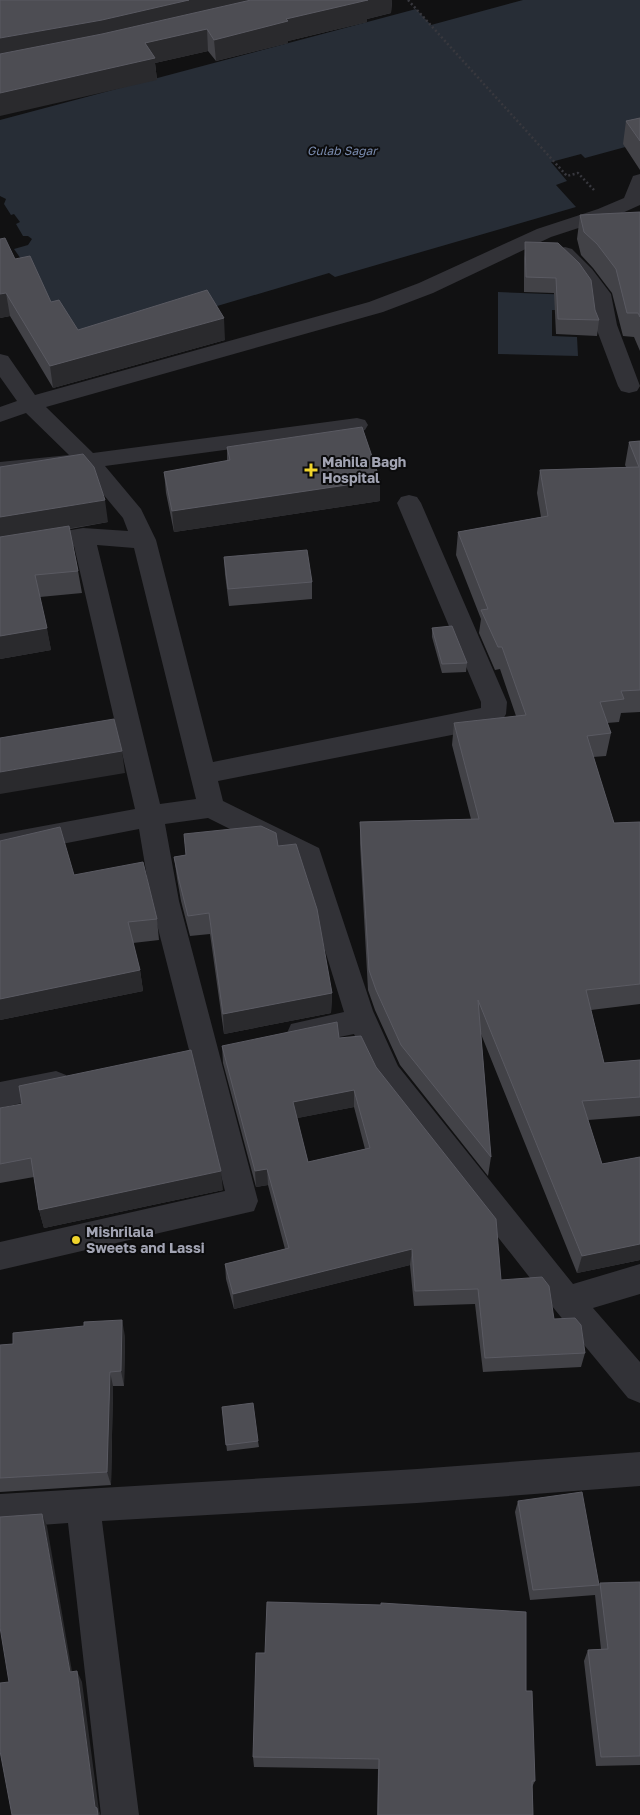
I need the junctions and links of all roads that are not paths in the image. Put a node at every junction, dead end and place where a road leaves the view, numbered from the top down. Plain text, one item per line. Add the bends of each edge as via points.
1 (640, 180) edge
2 (605, 213) junction
3 (640, 226) edge
4 (544, 233) junction
5 (0, 361) edge
6 (628, 386) dead end
7 (30, 404) junction
8 (0, 415) edge
9 (357, 425) dead end
10 (88, 461) junction
11 (0, 470) edge
12 (409, 504) dead end
13 (83, 536) junction
14 (144, 540) junction
15 (0, 550) edge
16 (202, 774) junction
17 (211, 807) junction
18 (150, 816) junction
19 (0, 845) edge
20 (363, 1020) junction
21 (279, 1038) edge
22 (233, 1048) edge
23 (205, 1054) junction
24 (176, 1059) edge
25 (78, 1079) edge
26 (0, 1095) edge
27 (0, 1256) edge
28 (640, 1279) edge
29 (567, 1300) junction
30 (640, 1387) edge
31 (640, 1469) edge
32 (83, 1505) junction
33 (0, 1511) edge
34 (120, 1815) edge

1 - 2 street via 632,201
2 - 3 street via 620,223
2 - 4 street
4 - 6 street via 585,273 601,294 606,325
4 - 7 street via 426,288 376,307
5 - 7 street
7 - 8 street
7 - 10 street
9 - 10 street
10 - 11 street
10 - 14 street via 132,515
12 - 16 street via 494,702 493,714 477,720
13 - 14 street
13 - 15 street
13 - 18 street
14 - 16 street
16 - 17 street
17 - 18 street
17 - 20 street via 309,856
18 - 19 street
18 - 23 street via 165,901
20 - 21 street
20 - 29 street via 387,1074
22 - 23 street
23 - 24 street
23 - 27 street via 243,1201
25 - 26 street
28 - 29 street
29 - 30 street
31 - 32 street via 417,1486
32 - 33 street
32 - 34 street

